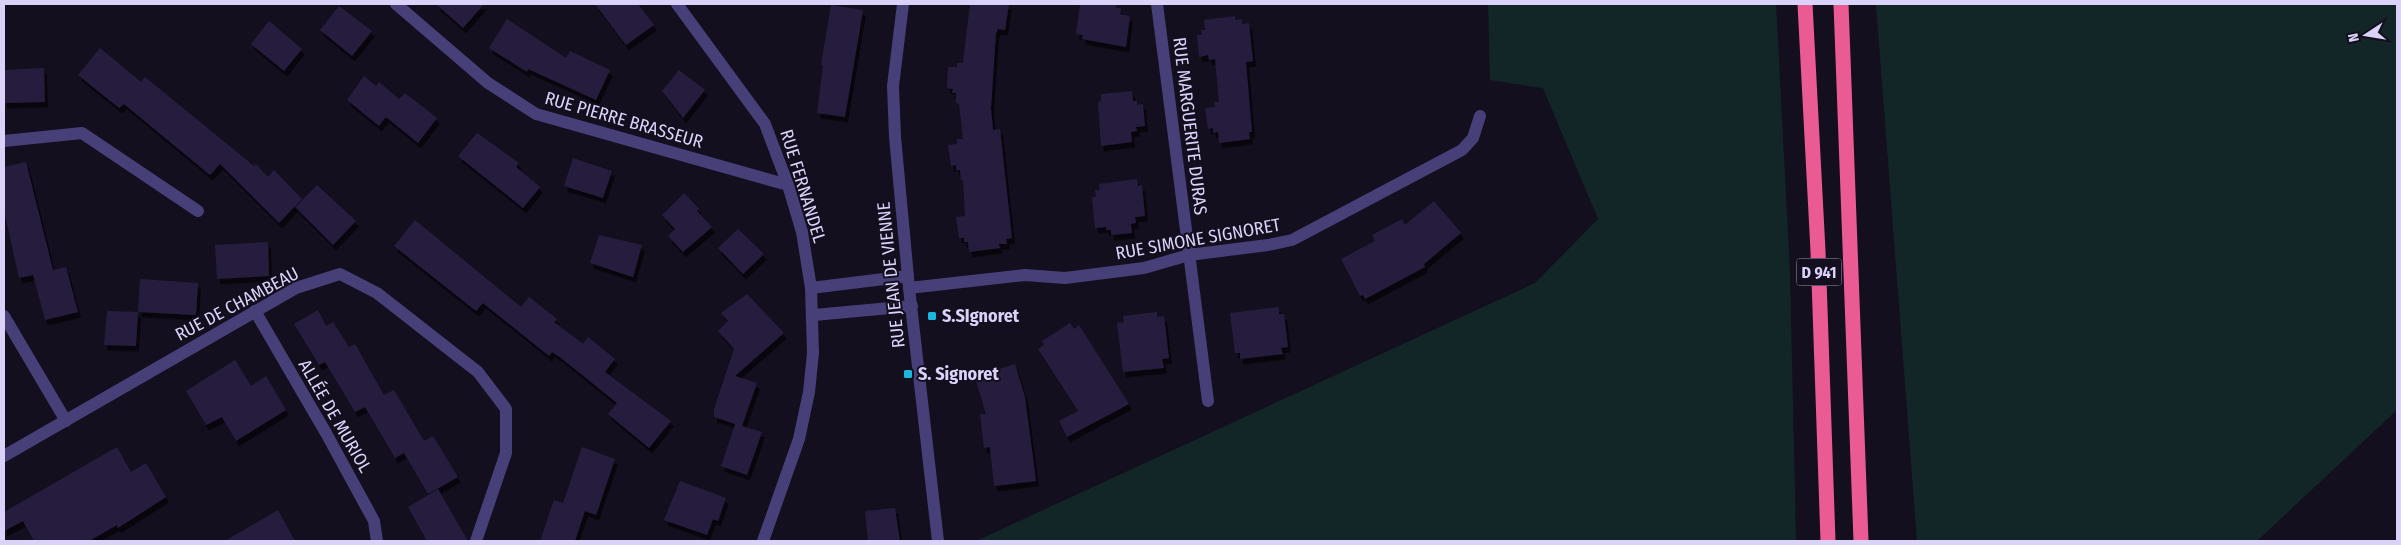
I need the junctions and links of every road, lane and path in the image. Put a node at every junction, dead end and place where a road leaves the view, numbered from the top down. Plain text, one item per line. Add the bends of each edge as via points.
1 (396, 4) edge
2 (677, 4) edge
3 (903, 4) edge
4 (1157, 4) edge
5 (1805, 4) edge
6 (1841, 4) edge
7 (1480, 116) dead end
8 (4, 141) edge
9 (788, 185) junction
10 (198, 211) dead end
11 (1189, 255) junction
12 (909, 282) junction
13 (811, 288) junction
14 (912, 306) junction
15 (254, 311) junction
16 (814, 315) junction
17 (4, 316) edge
18 (1208, 401) dead end
19 (66, 421) junction
20 (4, 456) edge
21 (377, 541) edge
22 (476, 541) edge
23 (763, 541) edge
24 (938, 541) edge
25 (1828, 541) edge
26 (1861, 541) edge

1 - 9 street, RUE PIERRE BRASSEUR via 488,83 536,114
2 - 9 street, RUE FERNANDEL via 765,124
3 - 12 street, RUE JEAN DE VIENNE via 894,86 895,137
4 - 11 street, RUE MARGUERITE DURAS
5 - 25 highway, D 941
6 - 26 highway, D 941
7 - 11 street, RUE SIMONE SIGNORET via 1473,138 1462,150 1299,236 1268,245
8 - 10 street via 82,133
9 - 13 street, RUE FERNANDEL via 802,232
11 - 12 street, RUE SIMONE SIGNORET via 1144,268 1065,278 1025,275
11 - 18 street, RUE MARGUERITE DURAS
12 - 13 street
12 - 14 street, RUE JEAN DE VIENNE
13 - 16 street, RUE FERNANDEL
14 - 16 street
14 - 24 street, RUE JEAN DE VIENNE
15 - 19 street, RUE DE CHAMBEAU
15 - 21 street, ALLÉE DE MURIOL via 374,521
15 - 22 street, RUE DE CHAMBEAU via 296,288 340,274 377,292 478,372 506,409 506,452
16 - 23 street, RUE FERNANDEL via 813,353 799,439
17 - 19 street
19 - 20 street, RUE DE CHAMBEAU

